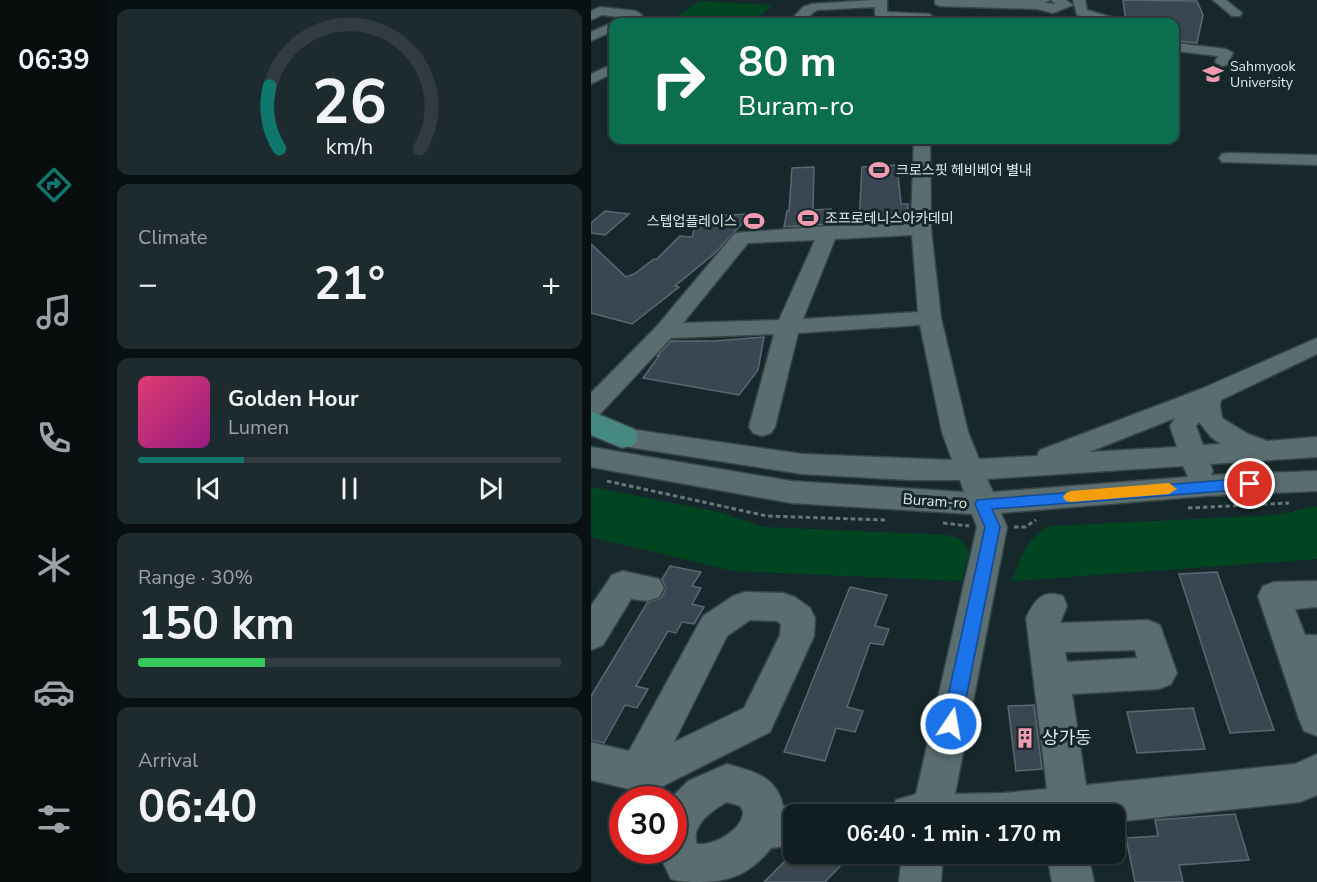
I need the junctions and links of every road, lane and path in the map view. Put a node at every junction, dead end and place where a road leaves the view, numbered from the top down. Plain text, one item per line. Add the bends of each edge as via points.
1 (970, 0) edge
2 (1219, 0) edge
3 (881, 1) edge
4 (939, 2) dead end
5 (835, 3) edge
6 (1060, 6) edge
7 (1236, 13) dead end
8 (799, 18) edge
9 (929, 18) dead end
10 (1034, 18) edge
11 (1100, 18) edge
12 (609, 20) edge
13 (591, 38) edge
14 (1179, 47) edge
15 (1222, 62) dead end
16 (591, 65) edge
17 (609, 67) edge
18 (609, 70) edge
19 (591, 80) edge
20 (922, 144) edge
21 (1228, 158) dead end
22 (1317, 160) edge
23 (921, 229) junction
24 (828, 232) junction
25 (930, 318) junction
26 (788, 327) junction
27 (665, 331) junction
28 (1317, 345) edge
29 (1199, 405) junction
30 (591, 408) edge
31 (591, 422) edge
32 (762, 427) dead end
33 (591, 430) edge
34 (622, 437) junction
35 (1317, 447) edge
36 (1267, 450) junction
37 (1224, 454) junction
38 (1194, 456) junction
39 (591, 457) edge
40 (1317, 463) edge
41 (1028, 466) junction
42 (969, 470) junction
43 (1317, 481) edge
44 (1205, 486) junction
45 (982, 504) junction
46 (648, 588) dead end
47 (1317, 594) edge
48 (591, 635) edge
49 (1305, 650) edge
50 (1052, 679) junction
51 (1317, 718) edge
52 (591, 761) edge
53 (638, 772) junction
54 (1317, 773) edge
55 (926, 804) edge
56 (1068, 804) edge
57 (1120, 804) edge
58 (779, 826) edge
59 (922, 864) edge
60 (1070, 864) edge
61 (681, 874) edge
62 (920, 882) edge
63 (1073, 882) edge

1 - 6 street
2 - 7 street
3 - 5 street
3 - 9 street via 881,15
4 - 6 street
5 - 8 street via 807,10
6 - 10 street via 1035,13
6 - 11 street
12 - 13 street
14 - 15 street via 1226,53
16 - 17 street
18 - 19 street
20 - 23 street
21 - 22 street
23 - 24 street
23 - 25 street
24 - 26 street
24 - 27 street via 742,237
25 - 26 street
25 - 42 street via 955,432
26 - 27 street
26 - 32 street
27 - 30 street
28 - 29 street
29 - 36 street via 1204,406 1208,420 1238,442
29 - 37 street
29 - 38 street via 1183,426
29 - 41 street
31 - 34 main road
33 - 34 main road
34 - 42 street, Buram-ro via 802,464
35 - 36 street, Buram-ro
36 - 37 street, Buram-ro
37 - 38 street, Buram-ro
37 - 40 street via 1235,467
38 - 41 street, Buram-ro
38 - 44 street
39 - 45 street, Buram-ro via 791,492
41 - 42 street, Buram-ro
42 - 45 street
43 - 44 street, Buram-ro
44 - 45 street, Buram-ro
45 - 55 street via 992,527
46 - 48 street via 623,584
47 - 49 street via 1274,596
49 - 51 street
50 - 50 street via 1048,622 1148,635 1159,673
50 - 56 street
52 - 53 street
53 - 53 street via 653,772 757,720 797,636 798,618 783,607 745,606 715,626
54 - 57 street via 1300,783
58 - 61 street via 735,867 720,873
58 - 61 street via 751,791 727,783 713,786 689,804 681,817 676,831
59 - 62 street
60 - 63 street

